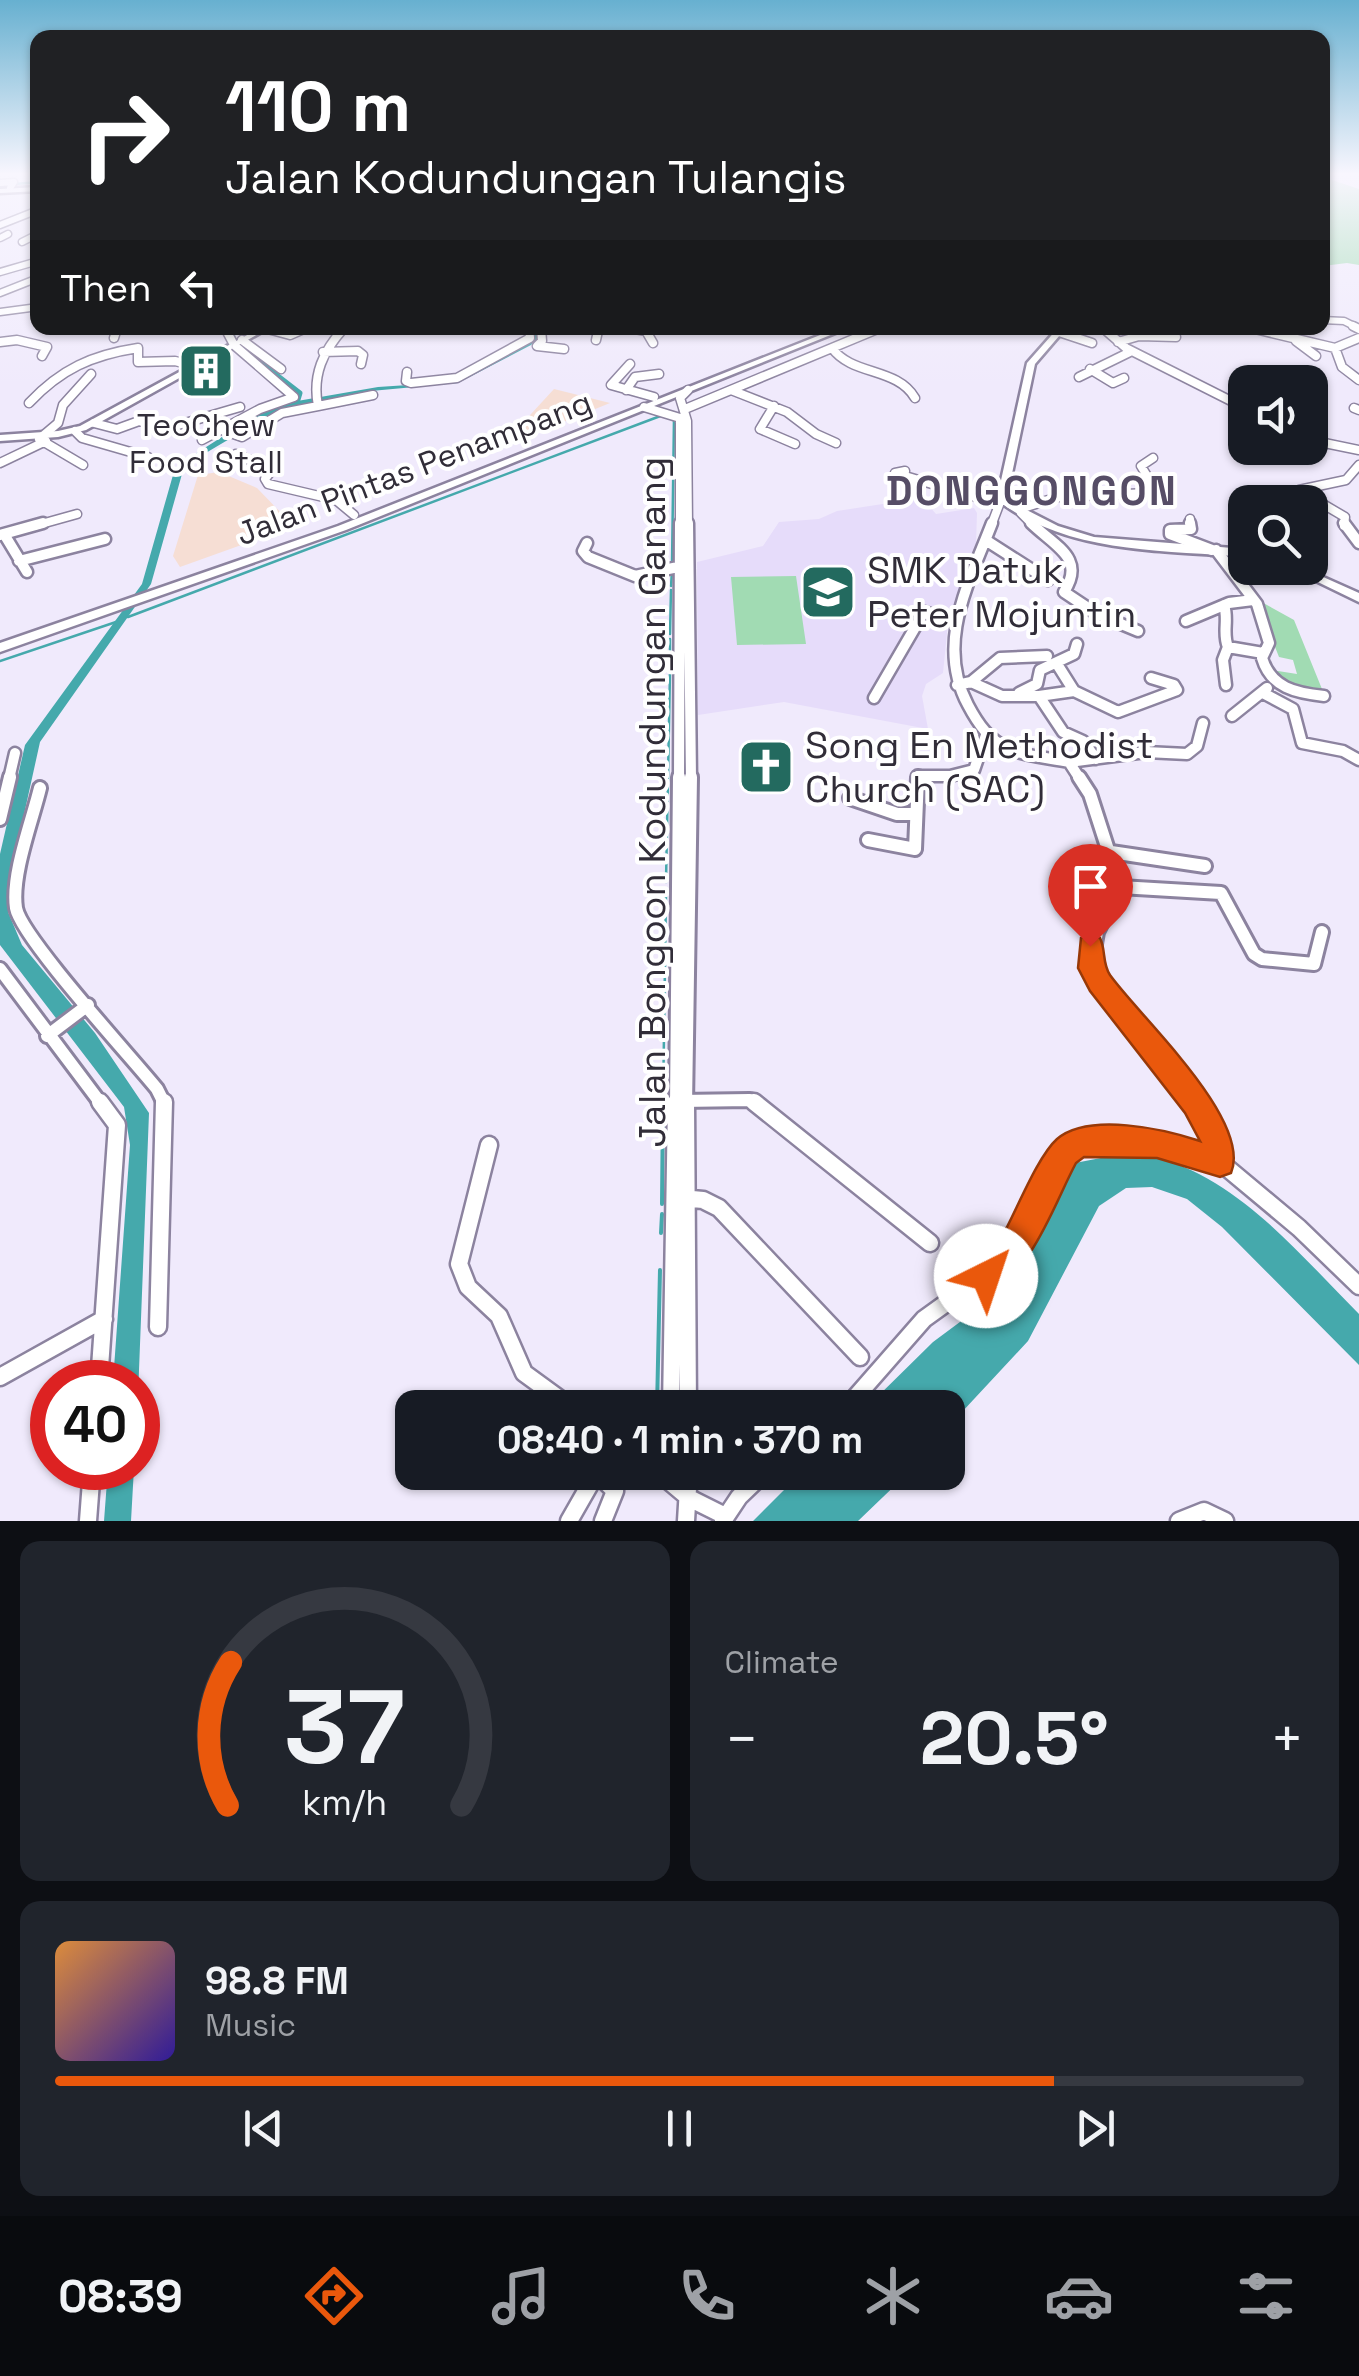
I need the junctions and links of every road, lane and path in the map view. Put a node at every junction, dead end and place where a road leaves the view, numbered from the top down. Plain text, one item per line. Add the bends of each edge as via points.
1 (8, 259) dead end
2 (30, 263) edge
3 (17, 266) junction
4 (0, 272) edge
5 (30, 281) edge
6 (0, 293) edge
7 (30, 307) edge
8 (0, 312) edge
9 (1330, 320) edge
10 (1359, 329) edge
11 (115, 335) edge
12 (231, 335) edge
13 (252, 335) edge
14 (338, 335) edge
15 (528, 335) edge
16 (543, 335) edge
17 (597, 335) edge
18 (648, 335) edge
19 (807, 335) edge
20 (808, 335) edge
21 (863, 335) edge
22 (1056, 335) edge
23 (1072, 335) edge
24 (1110, 335) edge
25 (1283, 335) edge
26 (1288, 336) junction
27 (1176, 337) dead end
28 (114, 338) dead end
29 (1359, 338) edge
30 (596, 340) dead end
31 (0, 342) edge
32 (653, 342) dead end
33 (1118, 342) junction
34 (237, 343) junction
35 (1092, 344) dead end
36 (832, 348) junction
37 (1335, 348) junction
38 (564, 349) dead end
39 (323, 352) junction
40 (1130, 352) junction
41 (42, 356) dead end
42 (1316, 356) dead end
43 (362, 364) dead end
44 (630, 364) dead end
45 (194, 367) junction
46 (282, 368) dead end
47 (743, 368) junction
48 (724, 369) junction
49 (1090, 369) junction
50 (407, 372) dead end
51 (92, 374) dead end
52 (659, 374) dead end
53 (1079, 377) dead end
54 (1124, 378) dead end
55 (1359, 380) edge
56 (224, 386) dead end
57 (626, 390) junction
58 (688, 390) junction
59 (731, 390) junction
60 (373, 395) dead end
61 (914, 398) dead end
62 (656, 399) junction
63 (1228, 399) edge
64 (316, 401) junction
65 (30, 404) dead end
66 (774, 406) junction
67 (240, 407) dead end
68 (684, 407) junction
69 (644, 408) junction
70 (94, 423) junction
71 (75, 431) junction
72 (228, 432) junction
73 (0, 438) edge
74 (42, 440) junction
75 (202, 440) dead end
76 (836, 443) dead end
77 (795, 444) dead end
78 (1328, 444) edge
79 (1359, 450) edge
80 (236, 454) dead end
81 (148, 457) dead end
82 (1154, 458) dead end
83 (0, 464) edge
84 (1359, 465) edge
85 (83, 466) dead end
86 (905, 470) dead end
87 (1005, 486) joint
88 (683, 499) junction
89 (1008, 508) junction
90 (77, 514) dead end
91 (354, 515) junction
92 (1190, 519) dead end
93 (2, 534) edge
94 (105, 538) dead end
95 (987, 541) junction
96 (587, 542) dead end
97 (1359, 543) edge
98 (1214, 550) junction
99 (1228, 551) edge
100 (20, 561) junction
101 (681, 561) junction
102 (27, 572) dead end
103 (1048, 580) dead end
104 (1328, 583) edge
105 (149, 593) junction
106 (1359, 598) edge
107 (1253, 600) junction
108 (122, 602) junction
109 (1224, 605) junction
110 (1186, 621) dead end
111 (955, 622) junction
112 (1138, 631) dead end
113 (0, 640) edge
114 (1077, 644) dead end
115 (1228, 646) junction
116 (0, 648) edge
117 (1263, 653) junction
118 (1052, 660) junction
119 (1151, 678) dead end
120 (1271, 678) junction
121 (964, 684) junction
122 (1226, 685) dead end
123 (1074, 690) junction
124 (1263, 692) junction
125 (1017, 694) junction
126 (1040, 696) junction
127 (1324, 696) dead end
128 (874, 698) dead end
129 (1232, 716) dead end
130 (1203, 722) dead end
131 (986, 735) junction
132 (15, 752) dead end
133 (1359, 760) edge
134 (1082, 761) junction
135 (40, 788) dead end
136 (850, 798) dead end
137 (916, 814) junction
138 (0, 819) edge
139 (868, 840) dead end
140 (1118, 853) junction
141 (1205, 866) dead end
142 (1128, 890) junction
143 (1322, 932) dead end
144 (0, 969) edge
145 (85, 1007) junction
146 (51, 1032) junction
147 (680, 1101) junction
148 (488, 1144) dead end
149 (1220, 1162) junction
150 (680, 1198) junction
151 (930, 1243) dead end
152 (1359, 1286) edge
153 (104, 1319) junction
154 (158, 1327) dead end
155 (860, 1357) dead end
156 (101, 1360) edge
157 (0, 1378) edge
158 (542, 1390) edge
159 (671, 1390) edge
160 (687, 1390) edge
161 (861, 1390) edge
162 (90, 1490) edge
163 (587, 1490) edge
164 (615, 1490) edge
165 (681, 1490) edge
166 (689, 1490) edge
167 (748, 1490) edge
168 (689, 1498) junction
169 (724, 1518) edge
170 (88, 1521) edge
171 (569, 1521) edge
172 (602, 1521) edge
173 (686, 1521) edge
174 (1179, 1521) edge
175 (1226, 1521) edge

1 - 3 street
2 - 3 street
3 - 4 street
5 - 6 street
7 - 8 street
9 - 10 street
11 - 28 street
12 - 34 street
13 - 34 main road
14 - 39 street
15 - 50 street via 526,342 457,378 411,383
16 - 38 street via 537,346
17 - 30 street
18 - 32 street
19 - 48 main road, Jalan Pintas Penampang
20 - 47 main road, Jalan Pintas Penampang
21 - 36 street, Jalan Bongoon Kodundungan Ganang
22 - 87 main road via 1031,363
23 - 35 street
24 - 33 street
25 - 26 street
26 - 37 street
26 - 42 street
27 - 33 street
29 - 37 street
31 - 41 street via 47,348
33 - 40 street
34 - 45 main road
34 - 46 street
34 - 72 street via 294,396
36 - 59 street, Jalan Bongoon Kodundungan Ganang
36 - 61 street via 840,359 907,384
37 - 55 street via 1342,367
39 - 43 street via 358,351
39 - 64 street
40 - 49 street
40 - 63 street
44 - 57 street via 612,385
45 - 56 street
45 - 65 street via 138,362 138,348 92,355 48,382
45 - 70 main road
47 - 48 main road
47 - 58 main road, Jalan Pintas Penampang
48 - 62 main road, Jalan Pintas Penampang
49 - 53 street
49 - 54 street via 1113,383
51 - 74 street
52 - 57 street via 635,377
57 - 62 street
58 - 62 main road, Jalan Pintas Penampang
58 - 68 street via 680,396
59 - 66 street
59 - 68 street, Jalan Bongoon Kodundungan Ganang
60 - 64 street
62 - 68 street
62 - 69 main road, Jalan Pintas Penampang
62 - 91 main road, Jalan Pintas Penampang
64 - 72 street via 242,437
66 - 76 street
66 - 77 street via 760,428
67 - 70 street via 168,428 140,421 117,428
68 - 88 street, Jalan Bongoon Kodundungan Ganang
69 - 88 street via 679,416
69 - 105 main road, Jalan Pintas Penampang via 342,528
70 - 71 main road
71 - 74 main road
71 - 81 street
72 - 75 street
73 - 74 main road
74 - 83 street
74 - 85 street
78 - 79 street
80 - 91 street via 272,470 268,484 336,500
82 - 89 street via 1141,466 1155,489 1144,495 1097,494
84 - 97 street via 1346,480 1299,490 1345,517 1344,526
86 - 89 street via 895,473
87 - 89 main road
88 - 101 street, Jalan Bongoon Kodundungan Ganang
89 - 95 street
89 - 98 main road via 1093,540
89 - 112 street via 1074,565 1064,592
90 - 93 street
91 - 105 main road, Jalan Pintas Penampang
92 - 98 street via 1190,529 1170,534
93 - 100 street
94 - 100 street
95 - 103 street
95 - 111 street
96 - 101 street via 588,556 635,576
98 - 99 main road
98 - 107 street
100 - 102 street
101 - 147 street, Jalan Bongoon Kodundungan Ganang via 692,830
104 - 106 main road
105 - 108 main road, Jalan Pintas Penampang
107 - 109 street
107 - 117 street via 1269,643
108 - 113 main road, Jalan Pintas Penampang
108 - 116 main road, Jalan Pintas Penampang
109 - 110 street
109 - 115 street
111 - 121 street via 952,659
111 - 128 street via 924,612
114 - 118 street via 1074,654
115 - 117 street
115 - 122 street
117 - 120 street
118 - 121 street via 997,659
118 - 123 street
118 - 125 street via 1040,670 1039,682
119 - 123 street via 1177,690 1118,712
120 - 124 street
120 - 127 street via 1292,692
121 - 125 street
121 - 131 street
123 - 126 street
124 - 129 street
124 - 133 street via 1293,709 1302,744
125 - 126 street
126 - 134 street via 1063,732 1082,741
130 - 134 street via 1197,746 1187,754
131 - 134 street via 1013,751
131 - 137 street via 974,770 918,776
132 - 138 street
134 - 140 street
135 - 145 street via 15,889 16,912
136 - 137 street
137 - 139 street via 912,851
140 - 141 street
140 - 142 street
142 - 143 street via 1221,892 1262,959 1314,964
142 - 149 street via 1096,926 1091,968 1196,1102
144 - 146 street
145 - 146 street
145 - 154 street via 166,1107
146 - 153 street via 117,1125
147 - 150 street, Jalan Bongoon Kodundungan Ganang
147 - 151 street via 750,1100 763,1106
148 - 158 street via 461,1278 494,1308 521,1371
149 - 152 street
149 - 161 street via 1140,1140 1088,1140 1072,1147 1006,1257 916,1326
150 - 155 street via 710,1202 733,1221
150 - 159 street
150 - 160 street, Jalan Bongoon Kodundungan Ganang
153 - 156 street
153 - 157 street
162 - 170 street
163 - 171 street
164 - 172 street
165 - 168 street
166 - 168 street
167 - 169 street
168 - 169 street
168 - 173 street
174 - 175 street via 1204,1510

